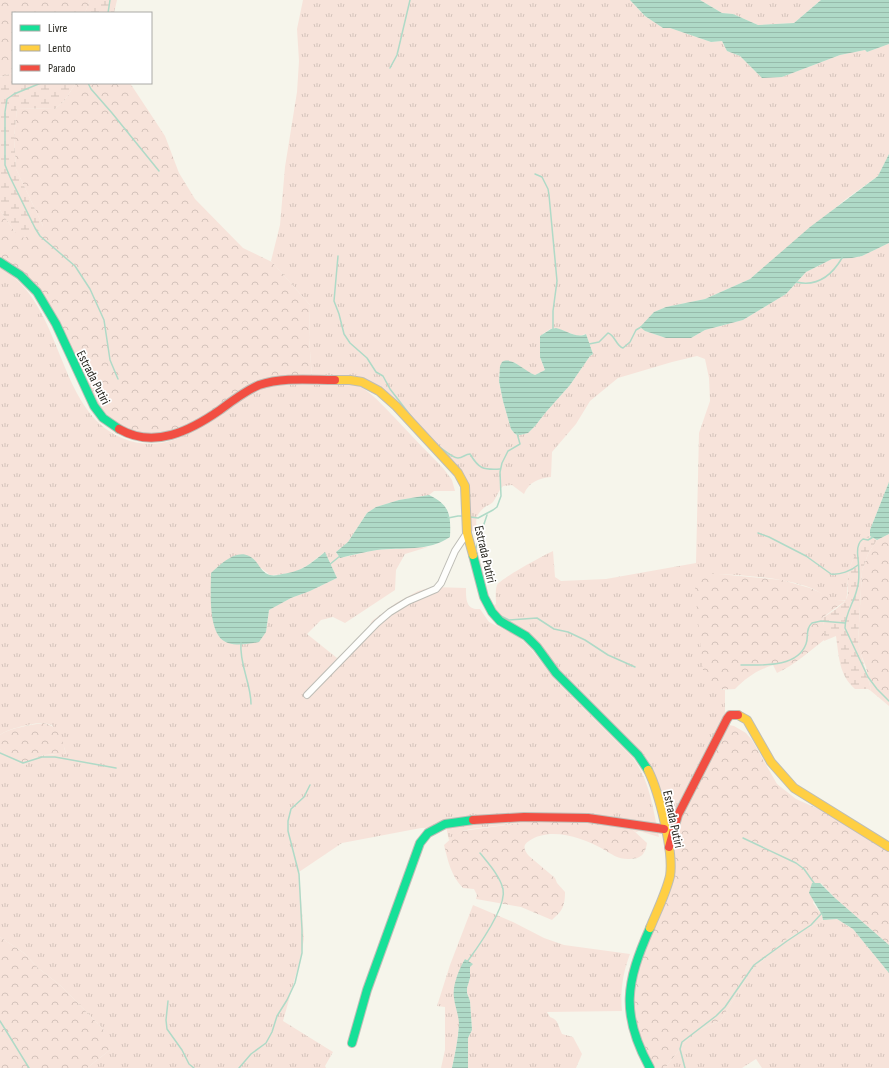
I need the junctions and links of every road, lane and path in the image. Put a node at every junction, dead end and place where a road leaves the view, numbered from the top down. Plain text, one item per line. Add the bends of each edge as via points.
1 (0, 262) edge
2 (466, 533) junction
3 (307, 695) dead end
4 (664, 829) junction
5 (889, 847) edge
6 (669, 849) junction
7 (352, 1043) dead end
8 (650, 1068) edge

1 - 2 street, Estrada Putiri via 24,278 37,292 93,405 104,419 117,428 148,438 173,436 201,424 245,393 264,384 286,381 361,381 384,395 458,473 465,486
2 - 3 street via 436,589 390,612
2 - 4 street, Estrada Putiri via 480,585 492,612 500,621 526,636 556,673 638,755 652,780
4 - 6 street, Estrada Putiri
4 - 7 street via 560,816 463,821 445,824 428,833 420,843 370,983
5 - 6 street via 794,788 772,762 747,720 740,715 732,714 721,729 678,815
6 - 8 street, Estrada Putiri via 670,873 633,970 629,1001 638,1045

